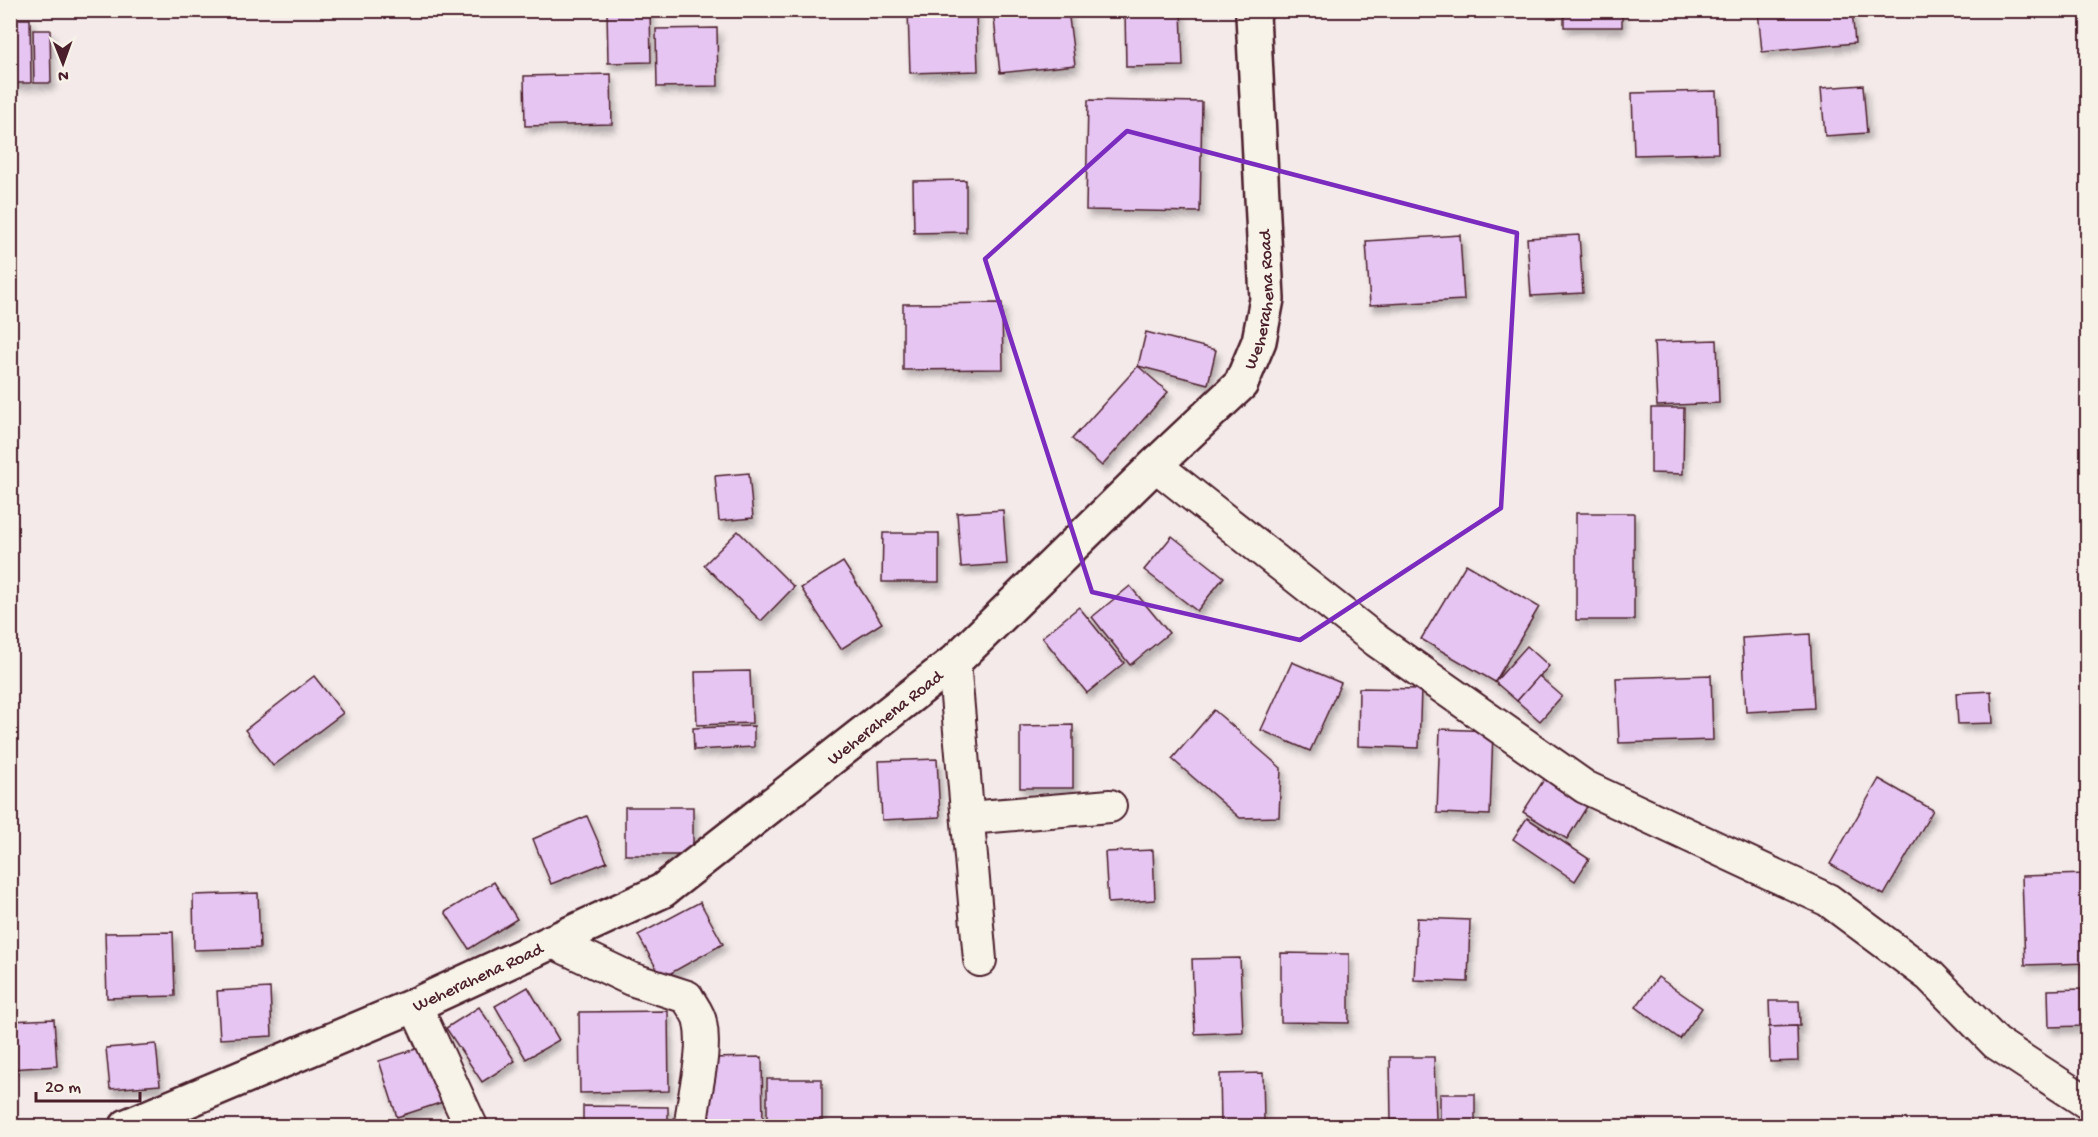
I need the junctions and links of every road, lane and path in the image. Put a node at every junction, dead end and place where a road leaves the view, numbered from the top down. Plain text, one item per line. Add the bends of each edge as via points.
1 (1256, 10) edge
2 (1155, 465) junction
3 (954, 662) junction
4 (1110, 806) dead end
5 (968, 818) junction
6 (551, 941) junction
7 (980, 960) dead end
8 (415, 1005) junction
9 (2088, 1103) edge
10 (127, 1126) edge
11 (471, 1126) edge
12 (692, 1126) edge

1 - 2 main road, Weherahena Road via 1253,15 1267,299 1259,341 1241,384
2 - 3 main road, Weherahena Road
2 - 9 street via 1377,641 1585,787 1828,900 1930,976 1996,1043
3 - 5 street
3 - 6 main road, Weherahena Road via 662,891
4 - 5 street
5 - 7 street
6 - 8 main road, Weherahena Road
6 - 12 street via 630,979 687,997 700,1020 703,1049
8 - 10 main road, Weherahena Road
8 - 11 street

